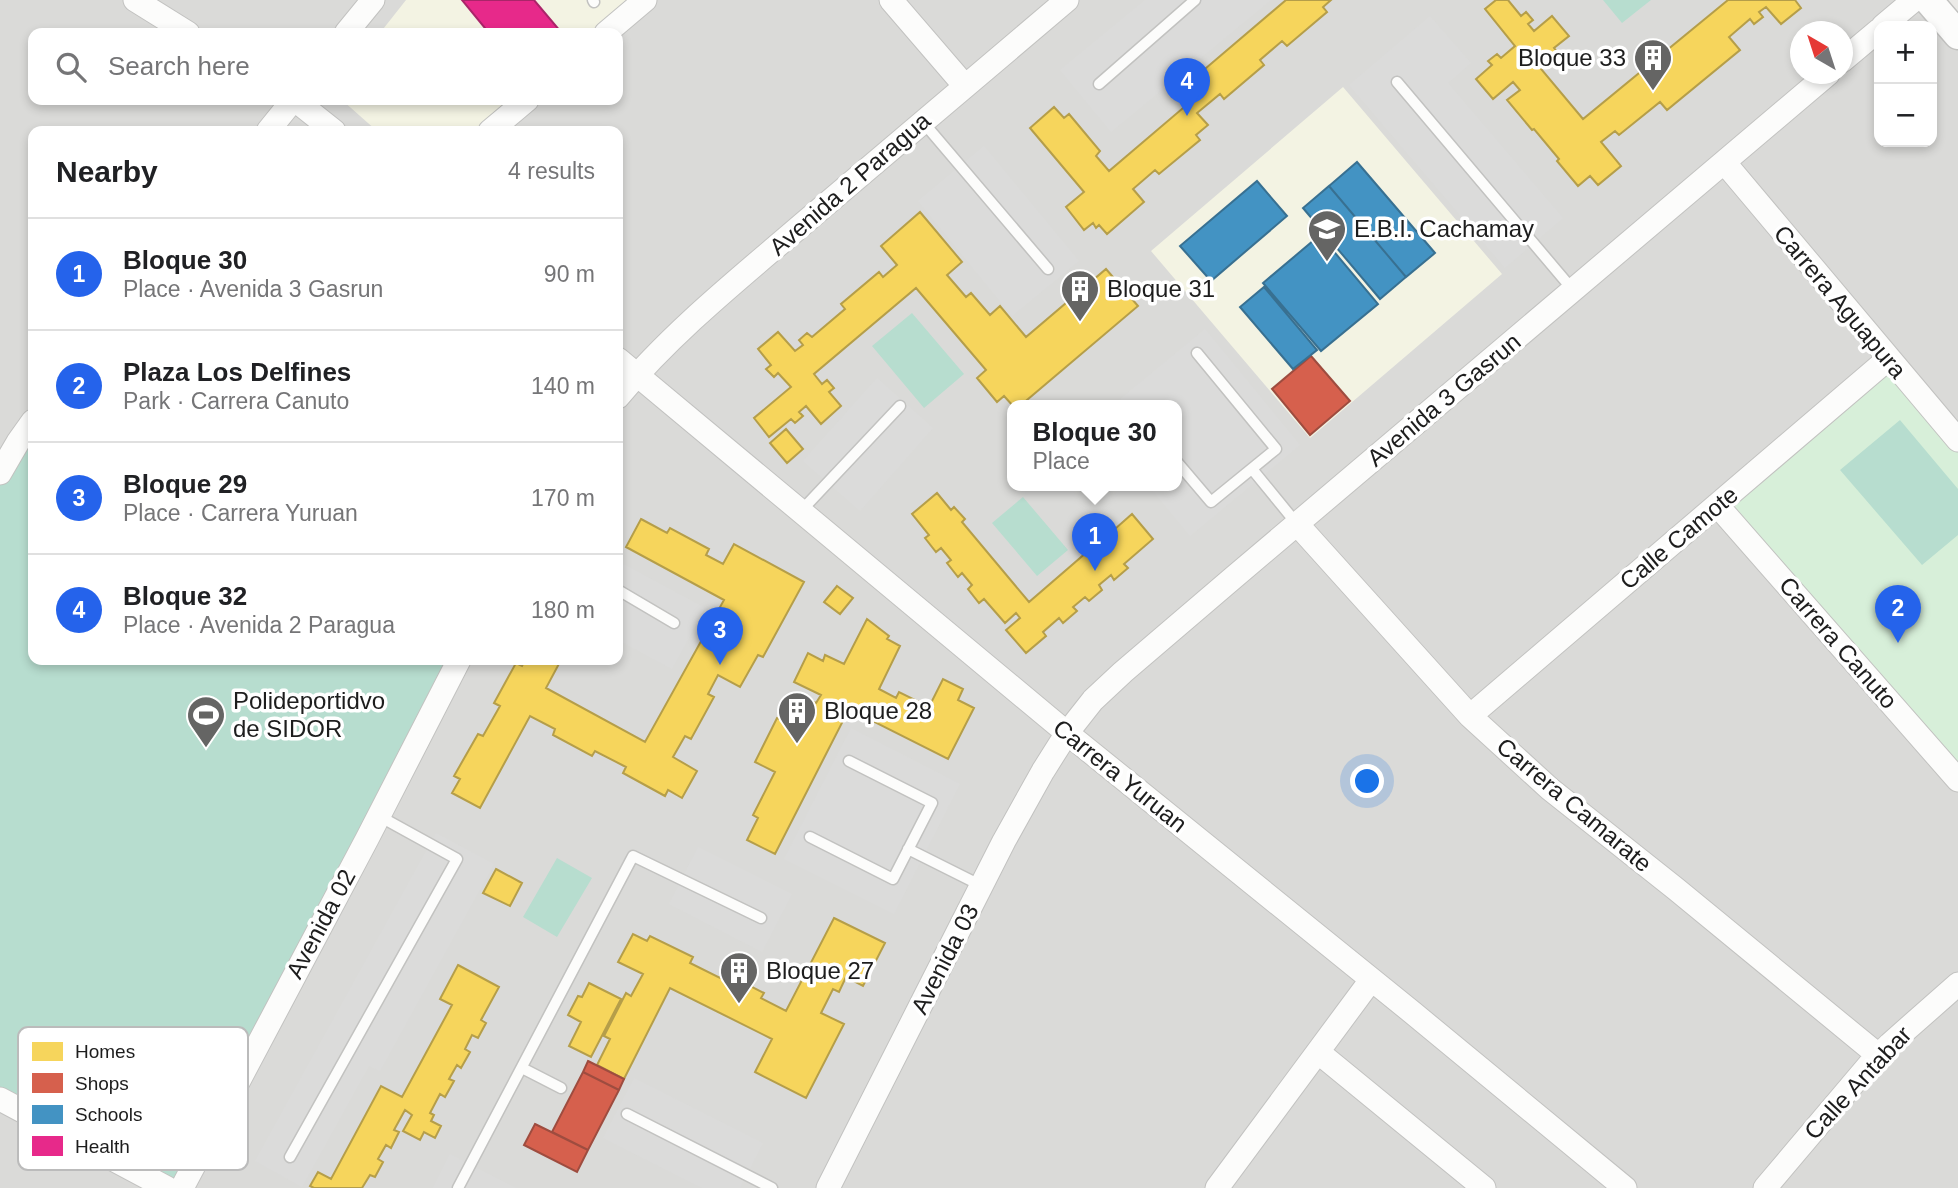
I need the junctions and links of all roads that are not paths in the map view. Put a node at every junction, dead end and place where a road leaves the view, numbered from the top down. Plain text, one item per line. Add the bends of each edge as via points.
1 (135, 0) edge
2 (373, 0) edge
3 (645, 0) edge
4 (891, 0) edge
5 (1068, 0) edge
6 (1194, 0) edge
7 (1914, 0) edge
8 (1928, 0) edge
9 (1890, 21) edge
10 (180, 28) edge
11 (350, 28) edge
12 (612, 28) edge
13 (1874, 34) edge
14 (1958, 35) edge
15 (1853, 52) edge
16 (1397, 82) dead end
17 (1099, 84) dead end
18 (1816, 84) edge
19 (965, 86) junction
20 (290, 105) edge
21 (300, 105) edge
22 (521, 105) edge
23 (923, 122) junction
24 (272, 126) edge
25 (328, 126) edge
26 (496, 126) edge
27 (1724, 162) junction
28 (1048, 270) dead end
29 (1573, 290) junction
30 (1196, 353) dead end
31 (1888, 359) junction
32 (623, 363) edge
33 (637, 374) junction
34 (623, 391) edge
35 (900, 407) dead end
36 (28, 427) edge
37 (1958, 440) edge
38 (4, 458) edge
39 (1182, 468) edge
40 (1251, 469) junction
41 (1717, 505) junction
42 (801, 512) junction
43 (1297, 524) junction
44 (623, 593) edge
45 (674, 622) dead end
46 (456, 665) edge
47 (1470, 716) junction
48 (1067, 733) junction
49 (849, 761) dead end
50 (1958, 780) edge
51 (379, 816) junction
52 (810, 837) dead end
53 (908, 849) junction
54 (982, 886) junction
55 (761, 918) dead end
56 (1371, 980) junction
57 (1958, 984) edge
58 (1318, 1052) junction
59 (1878, 1055) junction
60 (248, 1063) edge
61 (522, 1068) junction
62 (561, 1088) dead end
63 (0, 1100) edge
64 (18, 1109) edge
65 (627, 1114) dead end
66 (290, 1157) dead end
67 (133, 1170) edge
68 (192, 1170) edge
69 (167, 1188) edge
70 (182, 1188) edge
71 (458, 1188) edge
72 (772, 1188) edge
73 (828, 1188) edge
74 (1217, 1188) edge
75 (1485, 1188) edge
76 (1625, 1188) edge
77 (1765, 1188) edge

1 - 10 street
2 - 11 street
3 - 12 street
4 - 19 street
5 - 19 street, Avenida 2 Paragua
6 - 17 lane
7 - 9 street
8 - 14 street
13 - 15 street
16 - 29 lane
18 - 27 street, Avenida 3 Gasrun
19 - 23 street, Avenida 2 Paragua
20 - 24 street
21 - 25 street
22 - 26 street
23 - 28 lane
23 - 33 street, Avenida 2 Paragua via 735,282
27 - 29 street, Avenida 3 Gasrun
27 - 31 street, Carrera Aguapura
29 - 43 street, Avenida 3 Gasrun
30 - 40 lane via 1276,449
31 - 37 street, Carrera Aguapura
31 - 41 street, Calle Camote
32 - 33 street, Carrera Yuruan
33 - 34 street
33 - 42 street, Carrera Yuruan
35 - 42 lane
36 - 38 street
39 - 40 lane via 1211,502
40 - 43 lane
41 - 47 street, Calle Camote
41 - 50 street, Carrera Canuto
42 - 48 street, Carrera Yuruan
43 - 47 street, Carrera Camarate
43 - 48 street, Avenida 3 Gasrun via 1123,672
44 - 45 lane
46 - 51 street, Avenida 02
47 - 59 street, Carrera Camarate via 1550,789
48 - 54 street, Avenida 03
48 - 56 street, Carrera Yuruan
49 - 53 lane via 932,803
51 - 60 street, Avenida 02
51 - 66 lane via 457,859
52 - 53 lane via 892,879
53 - 54 lane
54 - 73 street, Avenida 03
55 - 61 lane via 633,856
56 - 58 street
56 - 76 street, Carrera Yuruan
57 - 59 street, Calle Antabar
58 - 74 street
58 - 75 street
59 - 77 street, Calle Antabar
61 - 62 lane
61 - 71 lane
63 - 64 street
65 - 72 lane
67 - 69 street
68 - 70 street, Avenida 02

